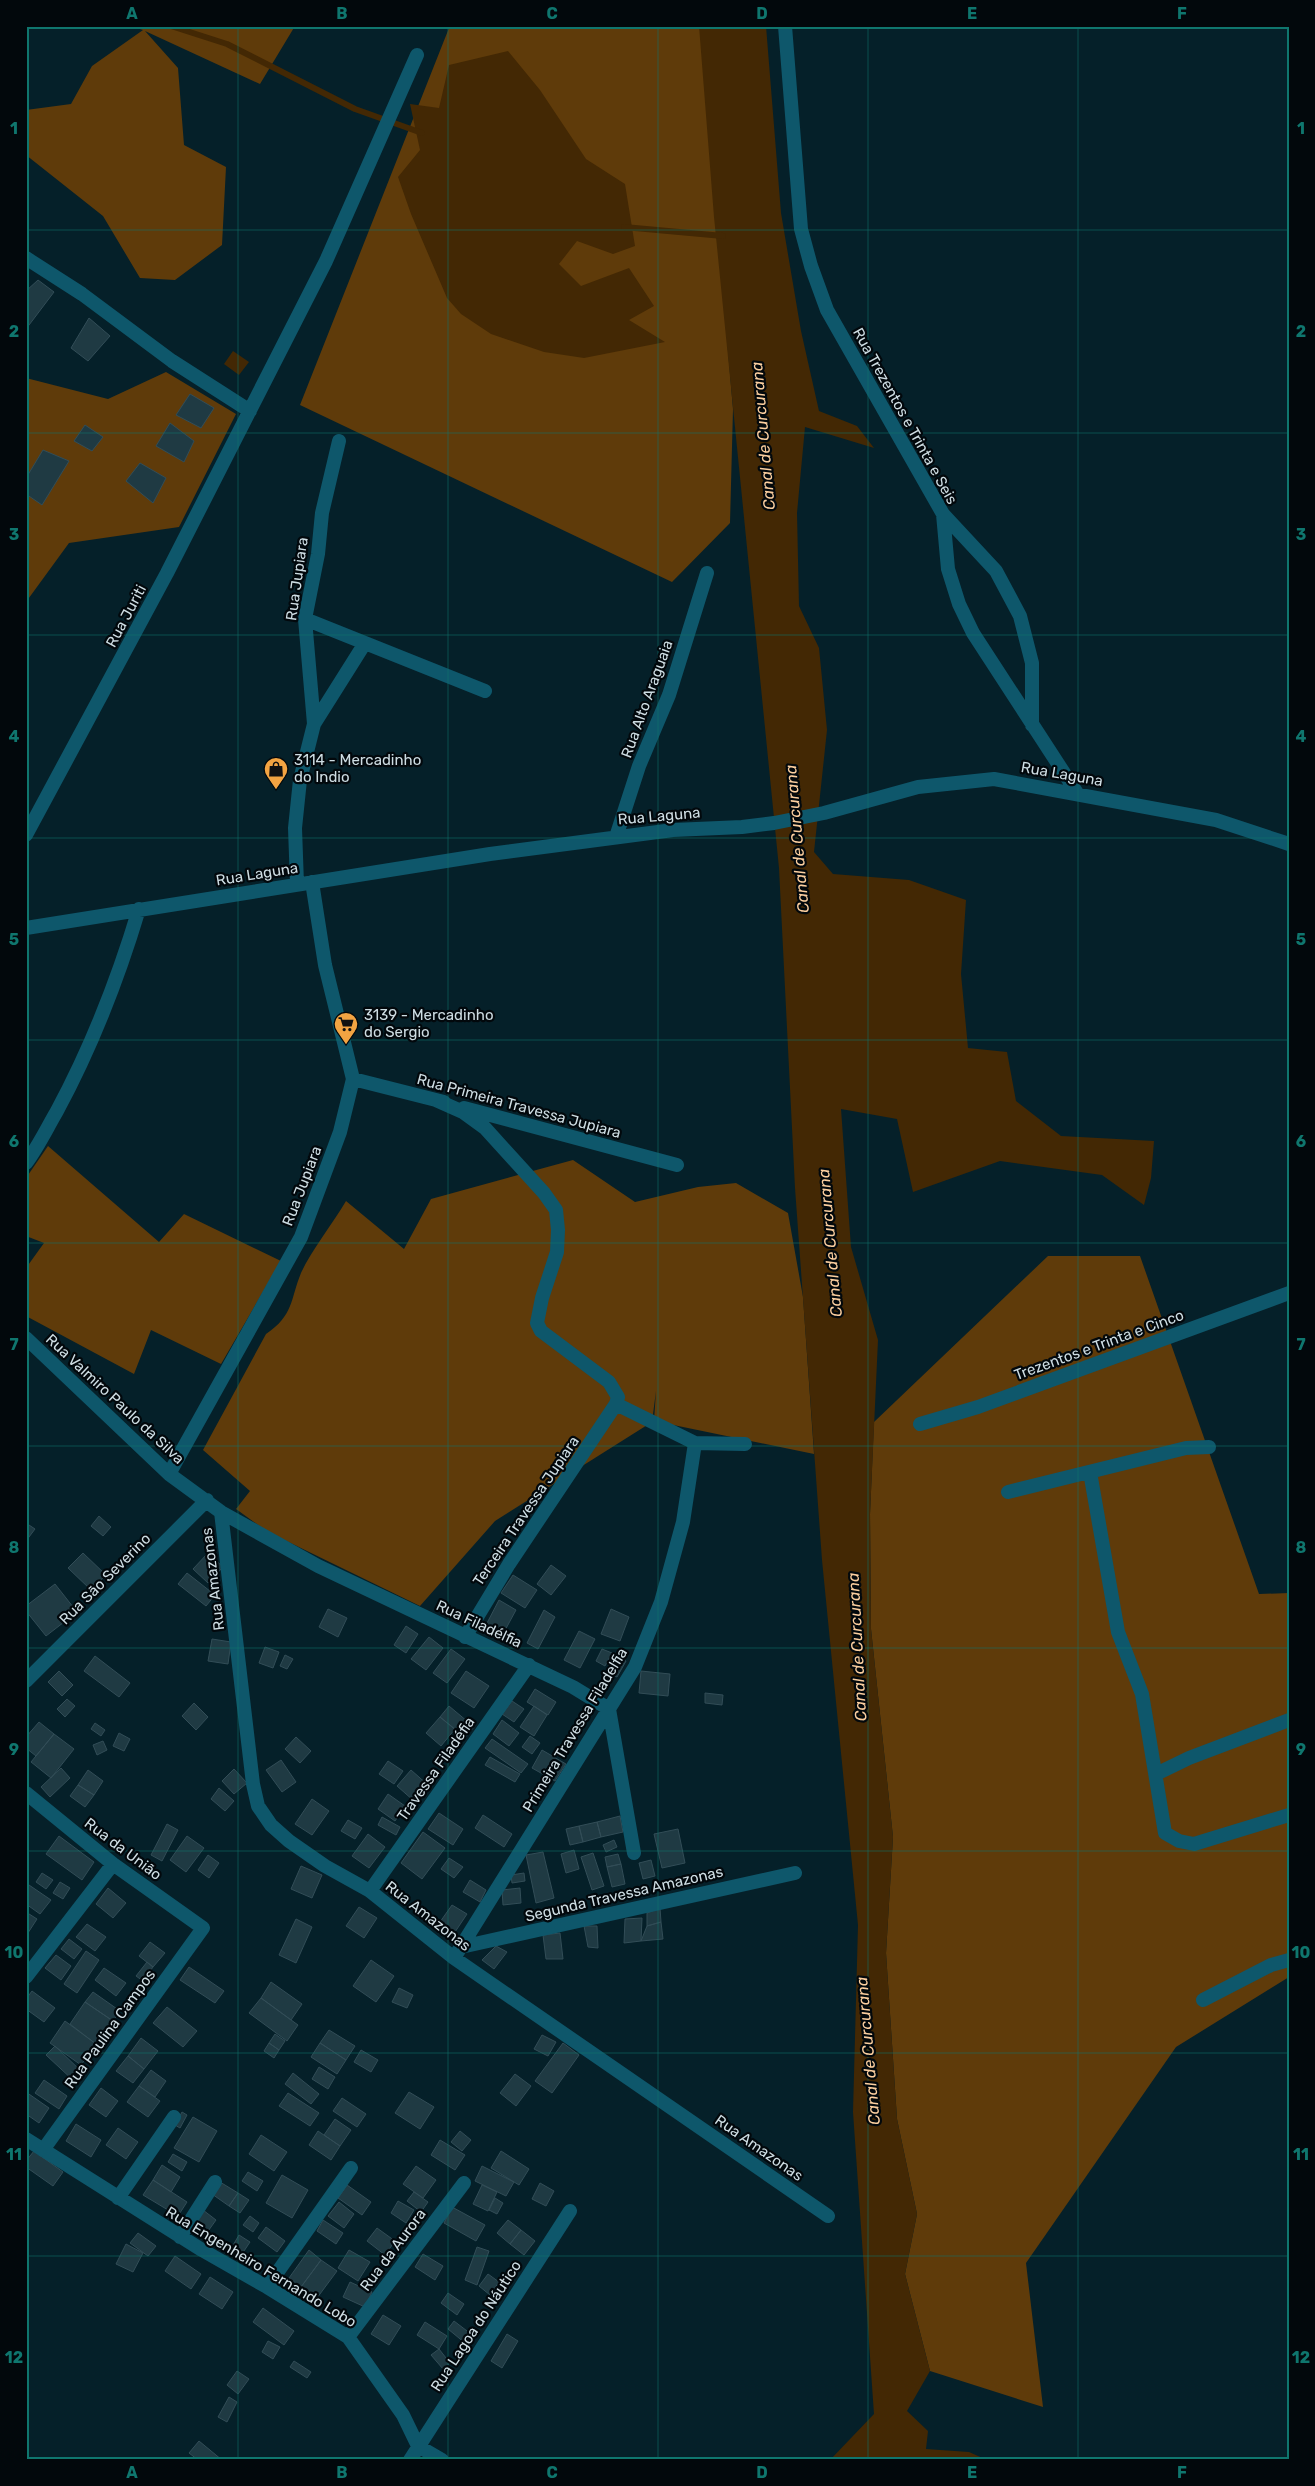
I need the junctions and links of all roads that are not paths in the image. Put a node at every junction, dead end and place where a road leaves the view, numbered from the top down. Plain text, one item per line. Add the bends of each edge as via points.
1 (785, 26) edge
2 (417, 55) dead end
3 (26, 258) edge
4 (250, 411) junction
5 (339, 441) dead end
6 (943, 514) junction
7 (707, 573) dead end
8 (305, 619) junction
9 (366, 643) junction
10 (485, 691) dead end
11 (314, 724) junction
12 (1032, 726) junction
13 (1077, 793) junction
14 (26, 835) edge
15 (616, 836) junction
16 (1289, 844) edge
17 (312, 882) junction
18 (297, 884) junction
19 (139, 909) junction
20 (26, 928) edge
21 (352, 1079) junction
22 (436, 1100) junction
23 (26, 1164) edge
24 (677, 1165) dead end
25 (1289, 1293) edge
26 (26, 1338) edge
27 (616, 1404) junction
28 (920, 1424) dead end
29 (695, 1443) junction
30 (745, 1444) dead end
31 (1208, 1447) dead end
32 (1090, 1472) junction
33 (169, 1474) junction
34 (1008, 1492) dead end
35 (207, 1500) junction
36 (221, 1512) junction
37 (465, 1637) junction
38 (529, 1665) junction
39 (26, 1681) edge
40 (609, 1709) junction
41 (1289, 1720) edge
42 (1156, 1774) junction
43 (26, 1793) edge
44 (1289, 1815) edge
45 (634, 1853) dead end
46 (113, 1864) junction
47 (795, 1873) dead end
48 (370, 1892) junction
49 (203, 1928) joint
50 (458, 1953) junction
51 (1289, 1960) edge
52 (26, 1977) edge
53 (1203, 2000) dead end
54 (174, 2117) dead end
55 (26, 2139) edge
56 (43, 2150) junction
57 (350, 2168) dead end
58 (215, 2182) dead end
59 (464, 2182) dead end
60 (118, 2198) junction
61 (570, 2211) dead end
62 (828, 2216) dead end
63 (180, 2237) junction
64 (267, 2286) junction
65 (348, 2337) junction
66 (418, 2446) junction
67 (410, 2460) edge
68 (442, 2460) edge

1 - 6 street, Rua Trezentos e Trinta e Seis via 801,230 811,266 827,310
2 - 4 street, Rua Juriti via 326,261
3 - 4 street via 82,294 172,361
4 - 14 street, Rua Juriti via 172,564
5 - 8 street, Rua Jupiara via 322,512 316,571
6 - 12 street, Rua Trezentos e Trinta e Seis via 948,569 959,604 973,633
6 - 12 street via 996,571 1020,616 1032,663
7 - 15 street, Rua Alto Araguaia via 669,695 639,766
8 - 9 street
8 - 11 street, Rua Jupiara
9 - 10 street
9 - 11 street, Rua Jupiara
11 - 18 street, Rua Jupiara via 300,780 294,828
12 - 13 street, Rua Trezentos e Trinta e Seis
13 - 15 street, Rua Laguna via 994,779 918,787 824,813 742,827
13 - 16 street, Rua Laguna via 1216,820
15 - 17 street, Rua Laguna
17 - 18 street, Rua Laguna
17 - 21 street, Rua Jupiara via 325,965
18 - 19 street, Rua Laguna
19 - 20 street, Rua Laguna
19 - 23 street via 122,965 92,1042
21 - 22 street, Rua Primeira Travessa Jupiara
21 - 33 street, Rua Jupiara via 340,1132 301,1237
22 - 24 street, Rua Primeira Travessa Jupiara
22 - 27 street via 463,1112 486,1128 556,1210 557,1252 537,1323 541,1331 609,1382 616,1391
25 - 28 street, Trezentos e Trinta e Cinco via 978,1407
26 - 33 street, Rua Valmiro Paulo da Silva
27 - 29 street
27 - 37 street, Terceira Travessa Jupiara via 509,1564
29 - 30 street
29 - 40 street, Primeira Travessa Filadelfia via 683,1522 661,1602 635,1667
31 - 32 street via 1186,1448
32 - 34 street
32 - 42 street via 1118,1632 1142,1694
33 - 35 street, Rua Valmiro Paulo da Silva
35 - 36 street, Rua Filadélfia
35 - 39 street, Rua São Severino
36 - 37 street, Rua Filadélfia via 318,1566
36 - 48 street, Rua Amazonas via 258,1806 271,1826 288,1840
37 - 38 street, Rua Filadélfia
38 - 40 street, Rua Filadélfia
38 - 48 street, Travessa Filadéfia
40 - 45 street
40 - 50 street, Primeira Travessa Filadelfia
41 - 42 street
42 - 44 street via 1165,1833 1179,1841 1194,1844
43 - 46 street, Rua da União
46 - 49 street, Rua da União
46 - 52 street
47 - 50 street, Segunda Travessa Amazonas
48 - 50 street, Rua Amazonas
49 - 56 street, Rua Paulina Campos
50 - 62 street, Rua Amazonas
51 - 53 street via 1271,1965
54 - 60 street
55 - 56 street, Rua Engenheiro Fernando Lobo
56 - 60 street, Rua Engenheiro Fernando Lobo
57 - 64 street
58 - 63 street
59 - 65 street, Rua da Aurora
60 - 63 street, Rua Engenheiro Fernando Lobo
61 - 66 street, Rua Lagoa do Náutico
63 - 64 street, Rua Engenheiro Fernando Lobo
64 - 65 street, Rua Engenheiro Fernando Lobo
65 - 66 street, Rua Engenheiro Fernando Lobo via 403,2415
66 - 67 street, Rua Lagoa do Náutico
66 - 68 street

